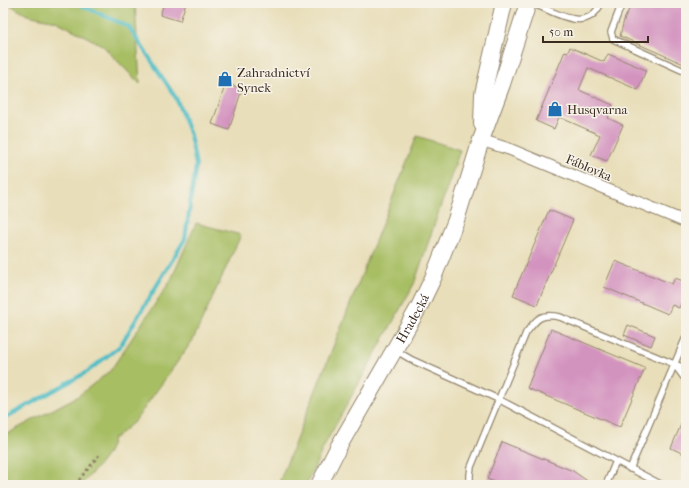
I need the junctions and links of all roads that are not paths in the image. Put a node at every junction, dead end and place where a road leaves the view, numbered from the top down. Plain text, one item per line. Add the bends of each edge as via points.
1 (504, 3) edge
2 (528, 3) edge
3 (532, 3) edge
4 (601, 3) edge
5 (622, 3) edge
6 (686, 72) edge
7 (481, 140) junction
8 (686, 222) edge
9 (686, 337) edge
10 (394, 350) junction
11 (674, 364) junction
12 (686, 368) edge
13 (686, 380) edge
14 (498, 399) junction
15 (616, 461) junction
16 (630, 468) junction
17 (319, 485) edge
18 (470, 485) edge
19 (606, 485) edge
20 (662, 485) edge

1 - 7 main road, Hradecká via 483,94
2 - 7 main road, Hradecká
3 - 4 lane via 582,20 594,16
5 - 6 lane via 611,32 613,39
7 - 8 street, Fáblovka via 509,149
7 - 10 main road, Hradecká via 456,220 433,278
9 - 11 lane
10 - 14 lane
10 - 17 main road, Hradecká
11 - 12 lane
11 - 13 lane
11 - 14 lane via 560,317 549,315 541,317 526,333
11 - 16 lane
14 - 15 lane
14 - 18 lane via 471,467
15 - 16 lane
15 - 19 lane
16 - 20 lane

